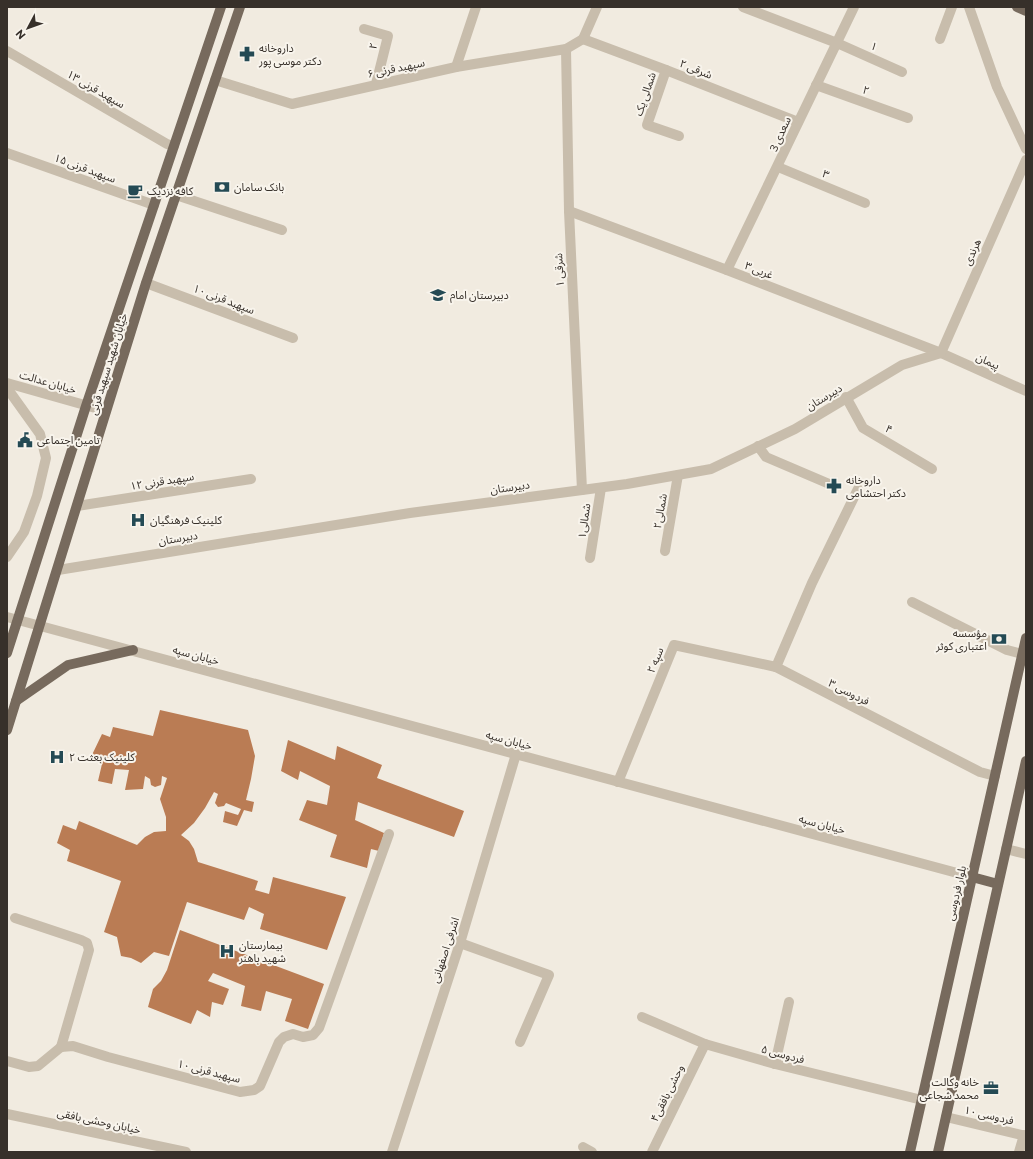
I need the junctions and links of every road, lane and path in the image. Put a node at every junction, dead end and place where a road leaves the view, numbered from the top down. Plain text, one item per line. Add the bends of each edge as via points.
1 (221, 7) edge
2 (240, 7) edge
3 (476, 7) edge
4 (597, 7) edge
5 (744, 7) edge
6 (854, 7) edge
7 (952, 7) edge
8 (969, 7) edge
9 (1017, 7) edge
10 (1026, 11) edge
11 (364, 30) dead end
12 (584, 39) junction
13 (940, 39) dead end
14 (836, 43) junction
15 (566, 49) junction
16 (7, 51) edge
17 (456, 67) junction
18 (666, 70) junction
19 (902, 72) dead end
20 (215, 80) junction
21 (376, 84) junction
22 (816, 85) junction
23 (908, 118) dead end
24 (798, 122) junction
25 (679, 136) dead end
26 (174, 146) junction
27 (1026, 149) edge
28 (7, 153) edge
29 (1026, 160) edge
30 (778, 167) junction
31 (176, 195) junction
32 (865, 203) dead end
33 (154, 206) junction
34 (569, 212) junction
35 (282, 230) dead end
36 (727, 270) junction
37 (146, 283) junction
38 (293, 338) dead end
39 (940, 353) junction
40 (7, 383) edge
41 (7, 388) edge
42 (1026, 391) edge
43 (846, 397) junction
44 (86, 406) junction
45 (106, 411) junction
46 (758, 446) junction
47 (932, 469) dead end
48 (678, 475) junction
49 (252, 479) dead end
50 (834, 486) dead end
51 (601, 488) junction
52 (858, 489) dead end
53 (582, 490) junction
54 (77, 506) junction
55 (665, 551) dead end
56 (7, 557) edge
57 (590, 558) dead end
58 (58, 570) junction
59 (912, 602) dead end
60 (7, 617) edge
61 (18, 619) junction
62 (40, 626) junction
63 (1026, 638) edge
64 (133, 650) junction
65 (7, 654) edge
66 (1022, 654) junction
67 (776, 668) junction
68 (16, 701) junction
69 (7, 730) edge
70 (516, 754) junction
71 (1026, 764) edge
72 (995, 776) junction
73 (618, 782) junction
74 (389, 834) dead end
75 (1006, 849) junction
76 (1026, 854) edge
77 (972, 877) junction
78 (998, 884) junction
79 (15, 918) dead end
80 (460, 943) junction
81 (789, 1002) dead end
82 (642, 1017) dead end
83 (520, 1042) dead end
84 (705, 1044) junction
85 (61, 1046) junction
86 (7, 1061) edge
87 (775, 1064) junction
88 (922, 1100) junction
89 (7, 1114) edge
90 (946, 1117) junction
91 (1025, 1136) edge
92 (186, 1152) edge
93 (392, 1152) edge
94 (652, 1152) edge
95 (910, 1152) edge
96 (938, 1152) edge
97 (1020, 1152) edge

1 - 26 main road, خیابان شهید سپهبد قرنی
2 - 20 main road, خیابان شهید سپهبد قرنی
3 - 17 street
4 - 12 street
5 - 14 street, ۱
6 - 14 street, سعدی 3
7 - 13 street
8 - 27 street via 997,87
9 - 10 main road
11 - 21 street, ۲ via 388,36
12 - 15 street, سپهبد قرنی ۶
12 - 18 street, شرقی ۲
14 - 19 street, ۱
14 - 22 street, سعدی 3
15 - 17 street, سپهبد قرنی ۶
15 - 34 street, شرقی ۱
16 - 26 street, سپهبد قرنی ۱۳
17 - 21 street, سپهبد قرنی ۶
18 - 24 street, شرقی ۲
18 - 25 street, شمالی یک via 647,125
20 - 21 street, سپهبد قرنی ۶ via 292,104
20 - 31 main road, خیابان شهید سپهبد قرنی
22 - 23 street, ۲
22 - 24 street, سعدی 3
24 - 30 street, سعدی 3
26 - 33 main road, خیابان شهید سپهبد قرنی
28 - 33 street, سپهبد قرنی ۱۵
29 - 39 street, هرندی
30 - 32 street, ۳
30 - 36 street, سعدی 3
31 - 35 street
31 - 37 main road, خیابان شهید سپهبد قرنی
33 - 44 main road, خیابان شهید سپهبد قرنی
34 - 36 street, ۳ غربی
34 - 53 street, شرقی ۱
36 - 39 street, ۳ غربی
37 - 38 street, سپهبد قرنی ۱۰
37 - 45 main road, خیابان شهید سپهبد قرنی
39 - 42 street, پیمان
39 - 43 street, دبیرستان via 902,365
40 - 44 street, خیابان عدالت
41 - 56 street via 40,434 46,458 37,496 24,532
43 - 46 street, دبیرستان via 795,429
43 - 47 street, ۴ via 863,428
44 - 45 street, خیابان عدالت
44 - 61 main road, خیابان شهید سپهبد قرنی
45 - 54 main road, خیابان شهید سپهبد قرنی
46 - 48 street, دبیرستان via 710,469
46 - 50 street via 766,457
48 - 51 street, دبیرستان
48 - 55 street, شمالی۲
49 - 54 street, سپهبد قرنی ۱۲
51 - 53 street, دبیرستان
51 - 57 street, شمالی۱
52 - 67 street via 812,583
53 - 58 street, دبیرستان via 410,513
54 - 58 main road, خیابان شهید سپهبد قرنی
58 - 62 main road, خیابان شهید سپهبد قرنی
59 - 66 street via 1007,650
60 - 61 street, خیابان سپه
61 - 62 street, خیابان سپه
61 - 65 main road, خیابان شهید سپهبد قرنی
62 - 64 street, خیابان سپه
62 - 68 main road, خیابان شهید سپهبد قرنی
63 - 66 main road, بلوار فردوسی
64 - 68 main road via 68,665
64 - 70 street, خیابان سپه
66 - 72 main road, بلوار فردوسی
67 - 72 street, فردوسی ۳ via 980,772
67 - 73 street, سپه ۲ via 674,645
68 - 69 main road, خیابان شهید سپهبد قرنی
70 - 73 street, خیابان سپه
70 - 80 street, اشرفی اصفهانی
71 - 75 main road
72 - 77 main road, بلوار فردوسی
73 - 77 street, خیابان سپه
74 - 85 street, سپهبد قرنی ۱۰ via 319,1028 313,1035 303,1037 293,1034 284,1037 279,1042 260,1086 254,1090 240,1092 73,1046
75 - 76 street
75 - 78 main road
77 - 78 main road
77 - 88 main road, بلوار فردوسی
78 - 90 main road
79 - 85 street via 87,944 89,950
80 - 83 street via 549,975
80 - 93 street, اشرفی اصفهانی
81 - 87 street
82 - 84 street, فردوسی ۵
84 - 87 street, فردوسی ۵
84 - 94 street, وحشی بافقی۴
85 - 86 street via 38,1066 29,1068
87 - 88 street, فردوسی ۵
88 - 95 main road, بلوار فردوسی
89 - 92 street, خیابان وحشی بافقی
90 - 91 street, فردوسی ۱۰
90 - 96 main road
91 - 97 street

